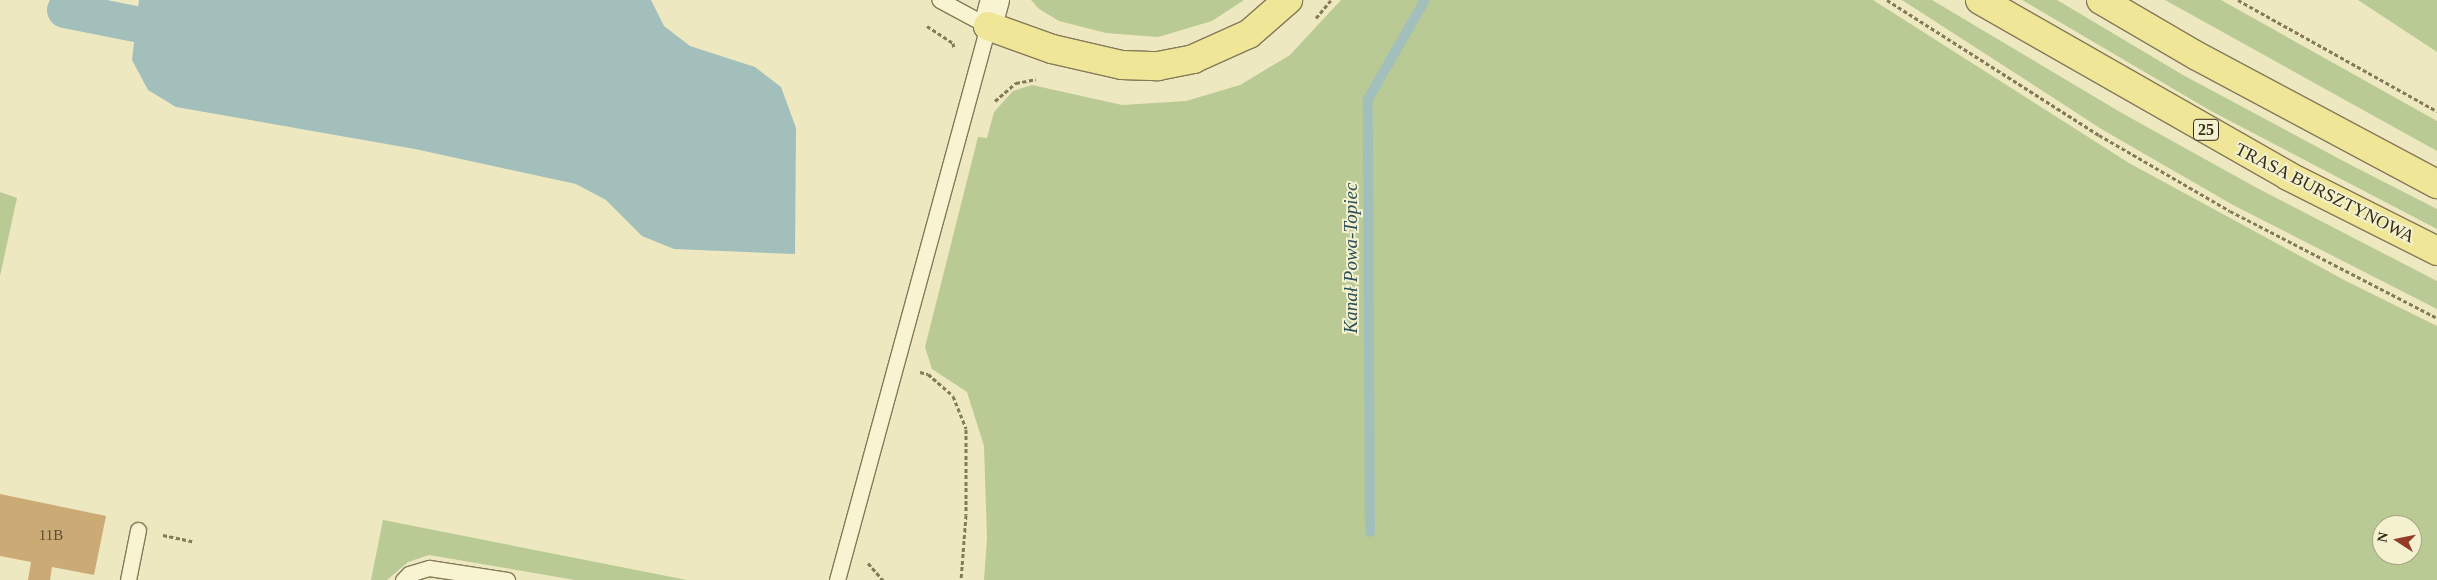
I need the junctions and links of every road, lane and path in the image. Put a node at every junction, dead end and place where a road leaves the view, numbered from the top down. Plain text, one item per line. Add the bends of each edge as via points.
1 (940, 0) edge
2 (995, 0) edge
3 (1288, 0) edge
4 (1887, 0) edge
5 (1980, 0) edge
6 (2101, 0) edge
7 (2238, 0) edge
8 (988, 26) junction
9 (2437, 111) edge
10 (2437, 184) edge
11 (2437, 250) edge
12 (2437, 318) edge
13 (895, 364) junction
14 (138, 530) dead end
15 (128, 580) edge
16 (403, 580) edge
17 (508, 580) edge
18 (837, 580) edge
19 (960, 580) edge

1 - 8 lane
2 - 8 street
3 - 8 main road via 1249,34 1193,59 1158,66 1122,65 1052,49
4 - 12 path via 2099,135 2230,211
5 - 11 main road, TRASA BURSZTYNOWA / 25 via 2288,176
6 - 10 main road via 2205,61
7 - 9 path
8 - 13 lane
13 - 18 lane
13 - 19 path via 928,374 953,396 966,429 966,515
14 - 15 lane
16 - 17 lane via 409,574 429,568

